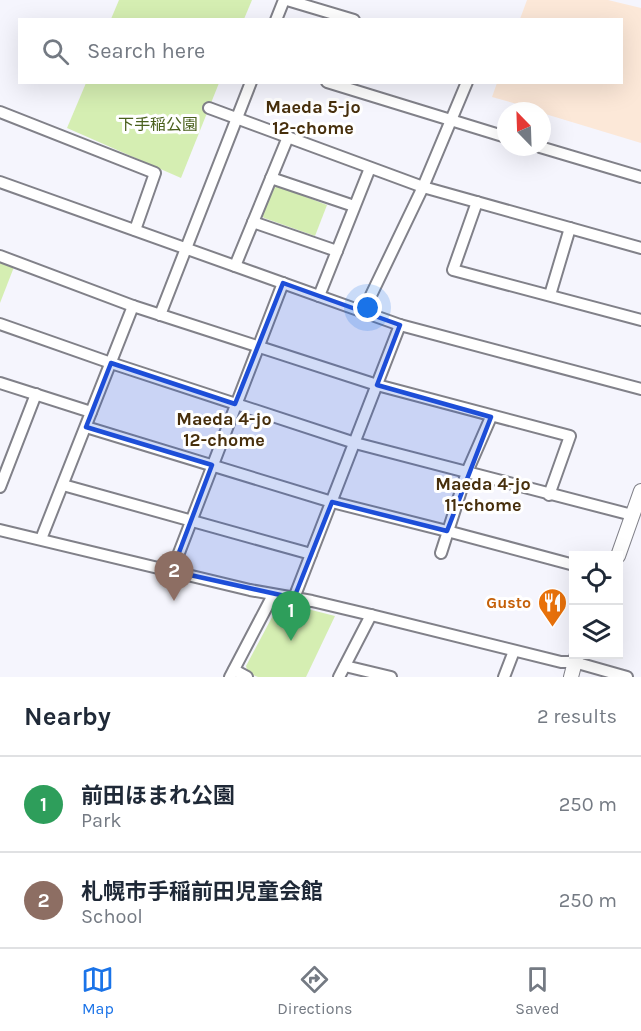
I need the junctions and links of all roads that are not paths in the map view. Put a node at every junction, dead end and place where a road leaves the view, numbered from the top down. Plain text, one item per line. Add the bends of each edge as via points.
1 (286, 0) edge
2 (277, 18) edge
3 (347, 18) edge
4 (250, 84) edge
5 (339, 84) edge
6 (466, 84) edge
7 (357, 87) edge
8 (209, 108) dead end
9 (0, 112) edge
10 (237, 118) junction
11 (452, 121) junction
12 (497, 134) edge
13 (288, 137) junction
14 (551, 150) edge
15 (369, 168) junction
16 (641, 177) edge
17 (271, 178) junction
18 (0, 182) edge
19 (423, 187) junction
20 (477, 202) junction
21 (354, 206) junction
22 (253, 222) junction
23 (570, 228) junction
24 (135, 230) junction
25 (641, 248) edge
26 (186, 249) junction
27 (337, 251) junction
28 (0, 256) edge
29 (235, 266) junction
30 (283, 283) junction
31 (550, 295) junction
32 (319, 296) junction
33 (134, 306) junction
34 (363, 312) junction
35 (160, 315) junction
36 (641, 320) edge
37 (0, 324) edge
38 (400, 325) junction
39 (259, 347) junction
40 (111, 363) junction
41 (0, 382) edge
42 (377, 385) junction
43 (641, 389) edge
44 (36, 394) junction
45 (235, 404) junction
46 (92, 412) junction
47 (490, 417) junction
48 (86, 427) junction
49 (355, 443) junction
50 (212, 465) junction
51 (467, 472) junction
52 (63, 485) junction
53 (0, 487) edge
54 (641, 491) edge
55 (549, 495) junction
56 (332, 502) junction
57 (632, 515) junction
58 (190, 520) junction
59 (0, 530) edge
60 (447, 531) junction
61 (41, 539) junction
62 (619, 551) edge
63 (441, 553) dead end
64 (311, 554) junction
65 (569, 564) edge
66 (172, 571) junction
67 (273, 595) junction
68 (294, 598) junction
69 (371, 615) junction
70 (514, 651) junction
71 (572, 659) edge
72 (576, 659) edge
73 (579, 659) edge
74 (345, 666) junction
75 (232, 674) edge
76 (247, 677) edge
77 (339, 677) edge
78 (391, 677) edge
79 (504, 677) edge
80 (571, 677) edge
81 (627, 677) edge

1 - 2 street
1 - 3 street
4 - 10 street
5 - 7 street
6 - 11 street
7 - 11 street
8 - 10 street
9 - 24 street via 155,174
10 - 13 street
10 - 26 street
11 - 12 street
11 - 19 street
13 - 15 street
13 - 17 street
14 - 16 street
15 - 19 street
15 - 21 street
17 - 21 street
17 - 22 street
18 - 24 street
19 - 20 street
19 - 34 street
20 - 23 street
20 - 31 street via 453,270
21 - 27 street
22 - 27 street
22 - 29 street
23 - 25 street
23 - 31 street
24 - 26 street
26 - 29 street
26 - 35 street
27 - 32 street
28 - 33 street
29 - 30 street
30 - 32 street
30 - 39 street
31 - 36 street
32 - 34 street
33 - 35 street
33 - 40 street
34 - 38 street
35 - 39 street
37 - 40 street
38 - 42 street
38 - 43 street
39 - 42 street
39 - 45 street
40 - 45 street
40 - 46 street
41 - 44 street
42 - 47 street
42 - 49 street
44 - 46 street
44 - 53 street
45 - 49 street
45 - 50 street
46 - 48 street
47 - 51 street
47 - 55 street via 570,436
48 - 50 street
48 - 52 street
49 - 51 street
49 - 56 street
50 - 56 street
50 - 58 street
51 - 55 street
51 - 60 street
52 - 58 street
52 - 61 street
54 - 57 main road
55 - 57 street
56 - 60 street
56 - 64 street
57 - 62 main road
58 - 64 street
58 - 66 street
59 - 61 street
60 - 63 street
60 - 65 street
61 - 66 street
64 - 68 street
66 - 67 street
67 - 68 street
67 - 75 street
68 - 69 street
69 - 70 street
69 - 74 street
70 - 71 street via 561,662
70 - 79 street
72 - 80 main road
73 - 81 street
74 - 77 street
74 - 78 street
75 - 76 street

